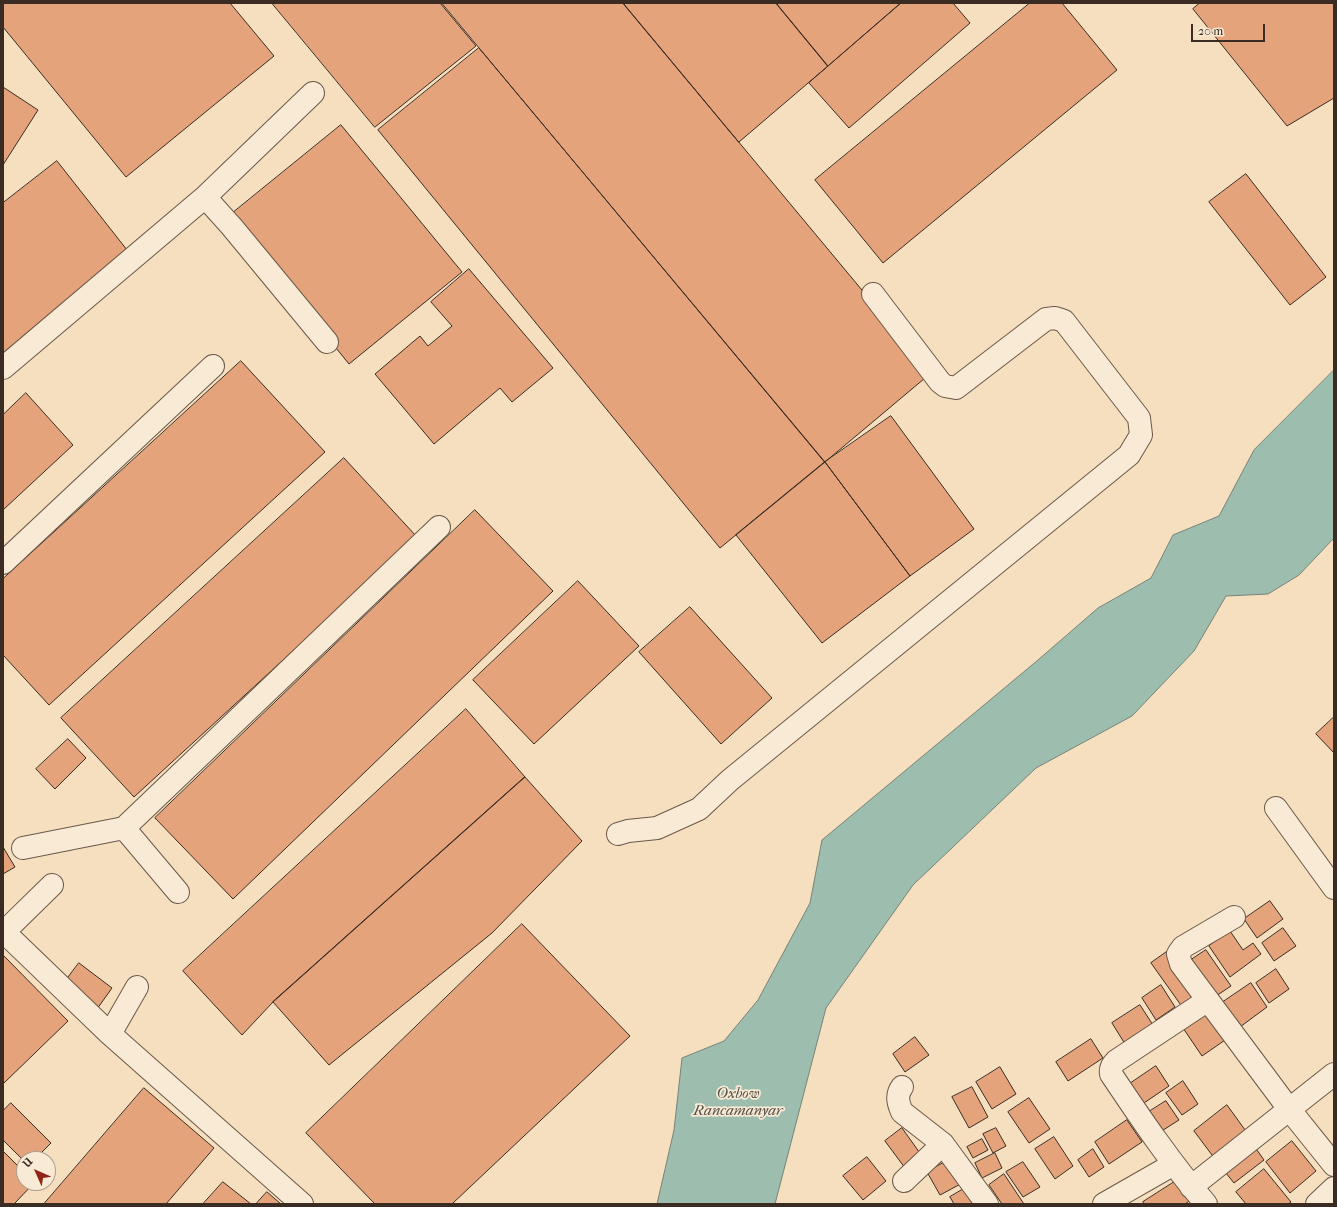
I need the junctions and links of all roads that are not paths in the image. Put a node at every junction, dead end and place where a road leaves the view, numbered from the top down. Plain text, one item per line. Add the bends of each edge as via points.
1 (313, 93) dead end
2 (205, 197) junction
3 (873, 294) dead end
4 (327, 342) dead end
5 (213, 366) dead end
6 (3, 368) edge
7 (439, 527) dead end
8 (3, 563) edge
9 (1276, 808) dead end
10 (124, 828) junction
11 (618, 834) dead end
12 (23, 848) dead end
13 (52, 885) dead end
14 (1334, 888) edge
15 (178, 892) dead end
16 (1234, 916) dead end
17 (4, 932) edge
18 (137, 987) dead end
19 (1208, 1000) junction
20 (110, 1034) junction
21 (1334, 1074) edge
22 (902, 1087) dead end
23 (1289, 1109) junction
24 (943, 1144) junction
25 (1174, 1164) junction
26 (1334, 1165) edge
27 (904, 1181) dead end
28 (1191, 1187) junction
29 (1334, 1188) edge
30 (302, 1204) edge
31 (987, 1204) edge
32 (1104, 1204) edge
33 (1206, 1204) edge
34 (1317, 1204) edge

1 - 2 street
2 - 4 street
2 - 6 street
3 - 11 street via 940,382 956,388 1046,319 1064,321 1140,418 1141,435 1129,455 730,780 699,809 657,828
5 - 8 street
7 - 10 street
9 - 14 street
10 - 12 street
10 - 15 street
13 - 17 street
16 - 19 street via 1183,947 1178,954 1181,964
17 - 20 street
18 - 20 street
19 - 23 street
19 - 25 street via 1116,1061 1111,1068 1111,1074
20 - 30 street
21 - 23 street
22 - 24 street via 898,1092 898,1098 902,1112
23 - 26 street
23 - 28 street
24 - 27 street
24 - 31 street
25 - 28 street
25 - 32 street
28 - 33 street
29 - 34 street

